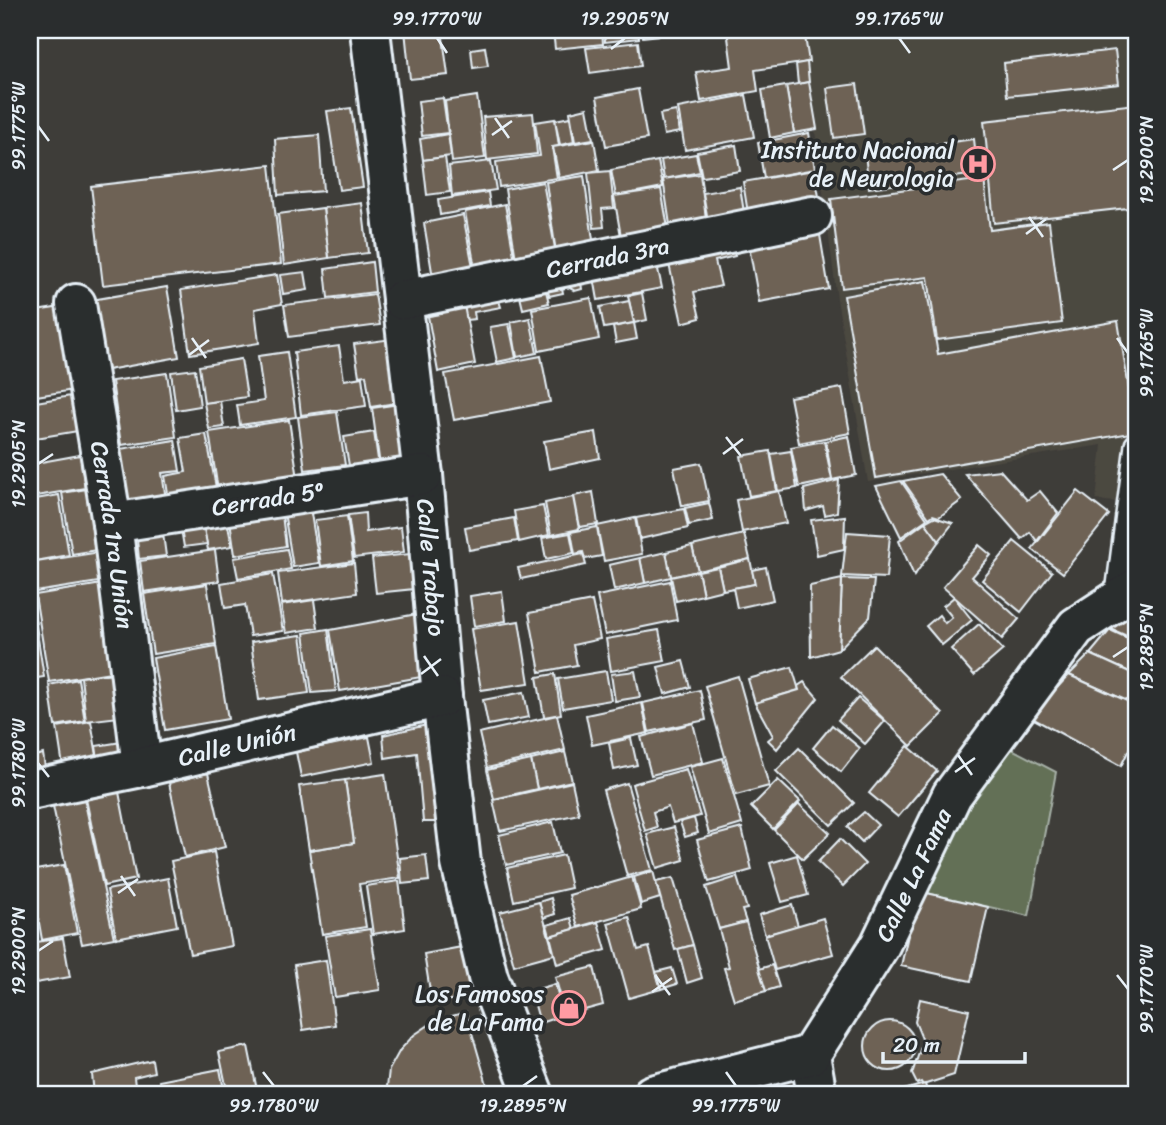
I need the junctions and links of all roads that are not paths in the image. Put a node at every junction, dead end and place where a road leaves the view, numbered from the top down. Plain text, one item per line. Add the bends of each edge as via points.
1 (370, 30) edge
2 (812, 216) dead end
3 (402, 300) junction
4 (76, 304) dead end
5 (1136, 444) edge
6 (423, 475) junction
7 (112, 523) junction
8 (1126, 594) edge
9 (442, 696) junction
10 (142, 767) junction
11 (30, 790) edge
12 (810, 1055) junction
13 (534, 1095) edge
14 (652, 1095) edge
15 (817, 1095) edge

1 - 3 street, Calle Trabajo
2 - 3 street, Cerrada 3ra
3 - 6 street, Calle Trabajo
4 - 7 street, Cerrada 1ra Unión
5 - 8 lane
6 - 7 street, Cerrada 5º
6 - 9 street, Calle Trabajo
7 - 10 street, Cerrada 1ra Unión
8 - 12 street, Calle La Fama via 1076,627 952,795 880,945
9 - 10 street, Calle Unión
9 - 13 street, Calle Trabajo via 461,863 488,977
10 - 11 street, Calle Unión
12 - 14 street
12 - 15 street

